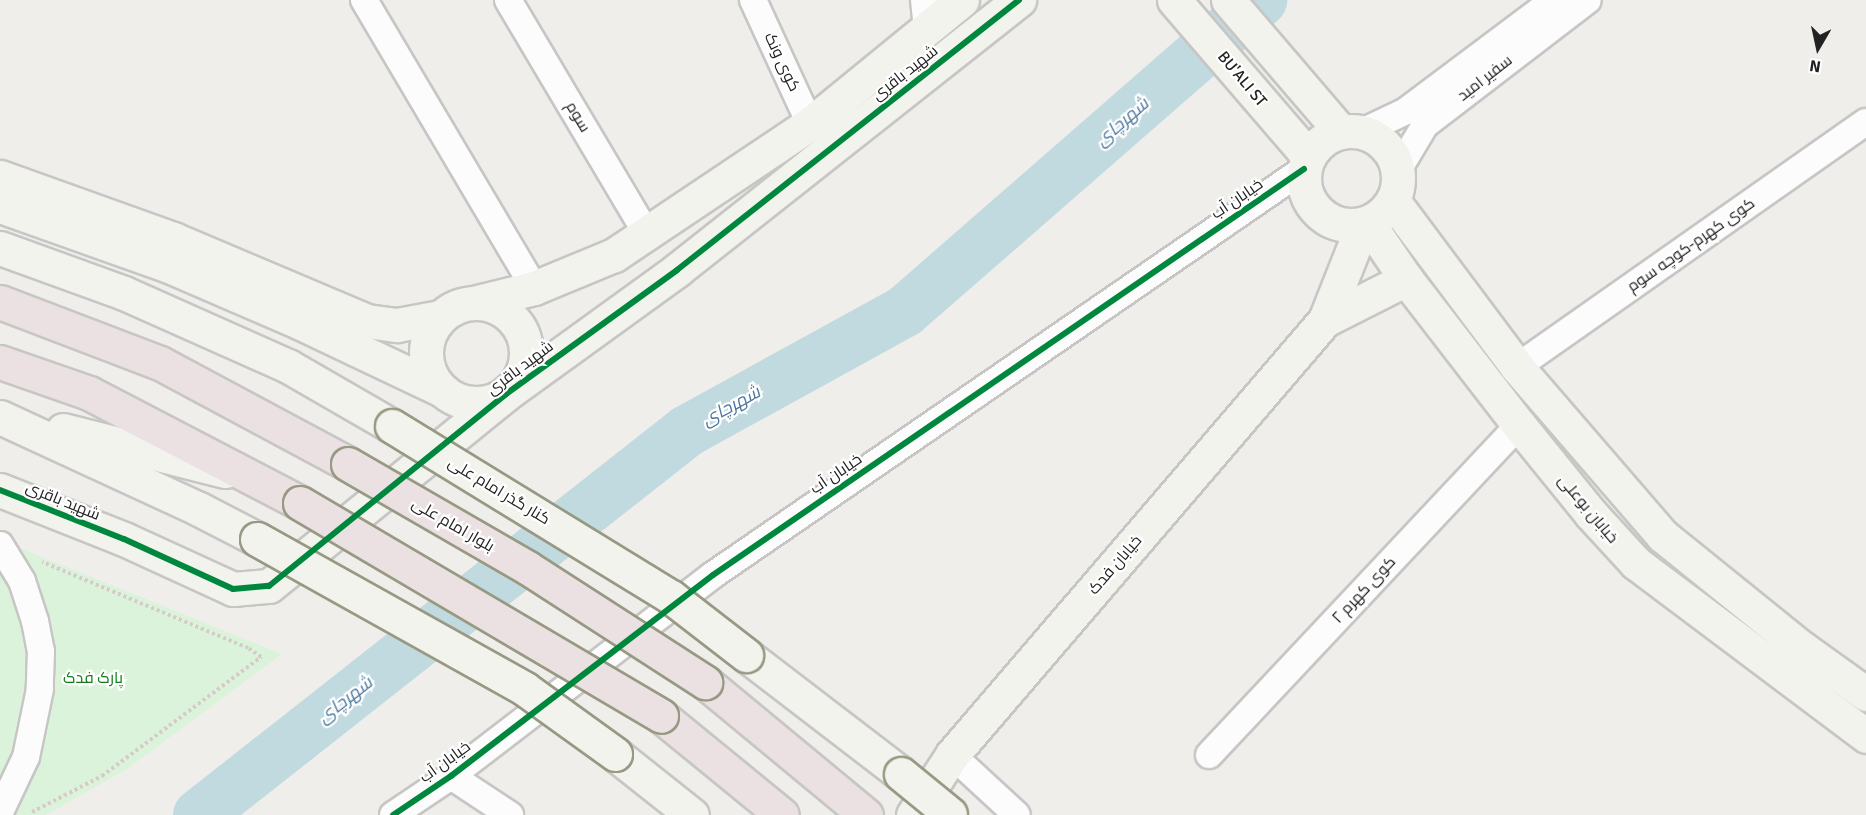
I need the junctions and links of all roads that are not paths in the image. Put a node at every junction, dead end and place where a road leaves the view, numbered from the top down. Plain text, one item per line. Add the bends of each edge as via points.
1 (364, 0) edge
2 (508, 0) edge
3 (753, 0) edge
4 (962, 0) edge
5 (1019, 0) edge
6 (1174, 0) edge
7 (1228, 0) edge
8 (1554, 0) edge
9 (1588, 0) edge
10 (925, 15) edge
11 (1866, 122) edge
12 (810, 124) junction
13 (1351, 132) junction
14 (1306, 163) junction
15 (0, 177) edge
16 (1395, 186) junction
17 (0, 206) edge
18 (1366, 223) junction
19 (647, 234) junction
20 (0, 248) edge
21 (1406, 279) junction
22 (534, 288) junction
23 (0, 302) edge
24 (477, 302) junction
25 (440, 317) junction
26 (1325, 320) junction
27 (0, 362) edge
28 (1517, 367) junction
29 (442, 390) junction
30 (506, 394) junction
31 (0, 416) edge
32 (1519, 426) junction
33 (254, 478) junction
34 (0, 490) edge
35 (0, 546) edge
36 (1866, 694) edge
37 (1866, 736) edge
38 (952, 755) junction
39 (1209, 755) dead end
40 (451, 776) junction
41 (0, 812) edge
42 (951, 814) edge
43 (393, 815) edge
44 (510, 815) edge
45 (692, 815) edge
46 (782, 815) edge
47 (866, 815) edge
48 (913, 815) edge
49 (1017, 815) edge

1 - 22 street
2 - 19 street, سوم
3 - 12 street, کوی ونک
4 - 10 street, شهید باقری
5 - 30 street, شهید باقری via 677,270
6 - 14 street, BU'ALI ST
7 - 13 street
8 - 13 street, سفیر امید via 1406,111
9 - 16 street, سفیر امید via 1425,124
10 - 12 street, شهید باقری
11 - 28 street, کوی کهرم-کوچه سوم
12 - 19 street, شهید باقری
13 - 14 street via 1319,143
13 - 16 street via 1382,142 1389,150
14 - 18 street via 1305,191 1316,211 1335,223
14 - 40 street, خیابان آب via 712,575
15 - 25 street via 173,239 367,321 397,325
16 - 18 street via 1386,210
16 - 28 street
17 - 29 street via 167,265
18 - 21 street, خیابان بوعلی
18 - 26 street, خیابان فدک
19 - 22 street, شهید باقری via 614,255
20 - 42 street, کنار گذر امام علی, bridge via 124,293 288,366 392,426 671,597
21 - 26 street, خیابان فدک
21 - 32 street, خیابان بوعلی
22 - 24 street, شهید باقری
23 - 47 highway, بلوار امام علی, bridge via 160,363 348,464 528,568 705,682
24 - 25 street via 463,304
24 - 30 street via 505,312 517,322 524,336 525,366
25 - 29 street via 431,331 426,354 432,378
26 - 38 street, خیابان فدک
27 - 33 highway via 89,393
28 - 36 street via 1663,536 1802,648
29 - 30 street via 457,400 473,403
30 - 34 street, شهید باقری via 269,586 233,589 124,539
31 - 33 street
31 - 45 street, bridge via 199,509 525,689
32 - 37 street, خیابان بوعلی via 1636,563
32 - 39 street, کوی کهرم ۲
33 - 46 highway, bridge via 661,717
35 - 41 street via 22,581 41,651 40,689 26,757
38 - 48 street, خیابان فدک
38 - 49 street
40 - 43 street, خیابان آب
40 - 44 street

